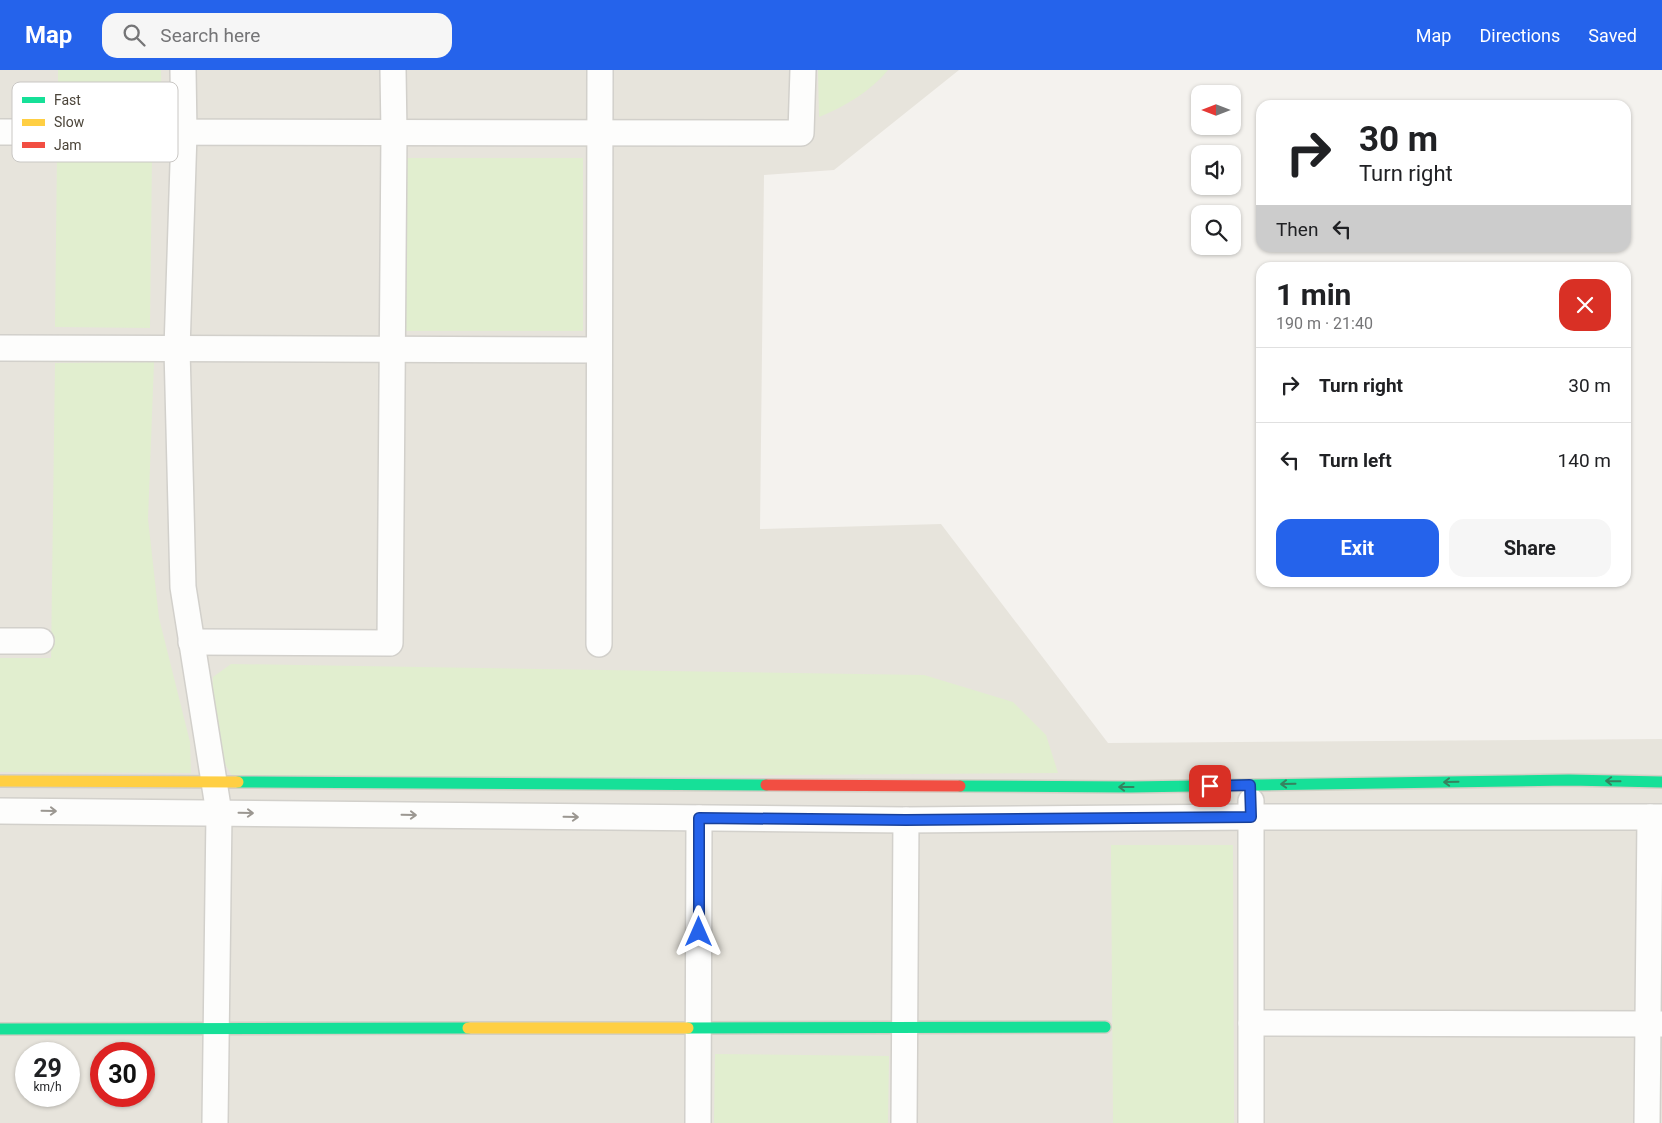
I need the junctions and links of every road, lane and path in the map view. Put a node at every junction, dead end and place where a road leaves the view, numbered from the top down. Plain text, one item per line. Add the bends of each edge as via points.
1 (183, 70) edge
2 (393, 70) edge
3 (600, 70) edge
4 (803, 70) edge
5 (178, 133) edge
6 (184, 133) junction
7 (394, 133) junction
8 (600, 133) junction
9 (0, 348) edge
10 (177, 349) junction
11 (393, 350) junction
12 (599, 350) junction
13 (0, 641) edge
14 (41, 641) dead end
15 (191, 642) junction
16 (599, 644) dead end
17 (0, 781) edge
18 (214, 782) junction
19 (1662, 782) edge
20 (1250, 785) junction
21 (0, 811) edge
22 (218, 813) junction
23 (1251, 817) junction
24 (1656, 817) edge
25 (699, 818) junction
26 (906, 820) junction
27 (1251, 1023) junction
28 (1655, 1024) edge
29 (1105, 1027) dead end
30 (216, 1028) junction
31 (698, 1028) junction
32 (905, 1028) junction
33 (0, 1029) edge
34 (215, 1123) edge
35 (698, 1123) edge
36 (904, 1123) edge
37 (1251, 1123) edge
38 (1647, 1123) edge

1 - 6 street
2 - 7 street
3 - 8 street
4 - 8 street via 801,134
5 - 6 street
6 - 7 street
6 - 10 street
7 - 8 street
7 - 11 street
8 - 12 street
9 - 10 street
10 - 11 street
10 - 15 street via 182,587
11 - 12 street
11 - 15 street via 390,643
12 - 16 street
13 - 14 street
15 - 18 street
17 - 18 street
20 -> 18 street
18 - 22 street
19 -> 20 street via 1569,780
20 - 23 street
21 -> 22 street
22 -> 25 street
22 - 30 street
23 - 24 street
23 - 26 street
23 - 27 street
24 - 28 street
25 - 26 street
25 - 31 street
26 - 32 street
27 - 28 street
27 - 37 street
28 - 38 street
29 - 32 street
30 - 31 street
30 - 33 street
30 - 34 street
31 - 32 street
31 - 35 street
32 - 36 street

